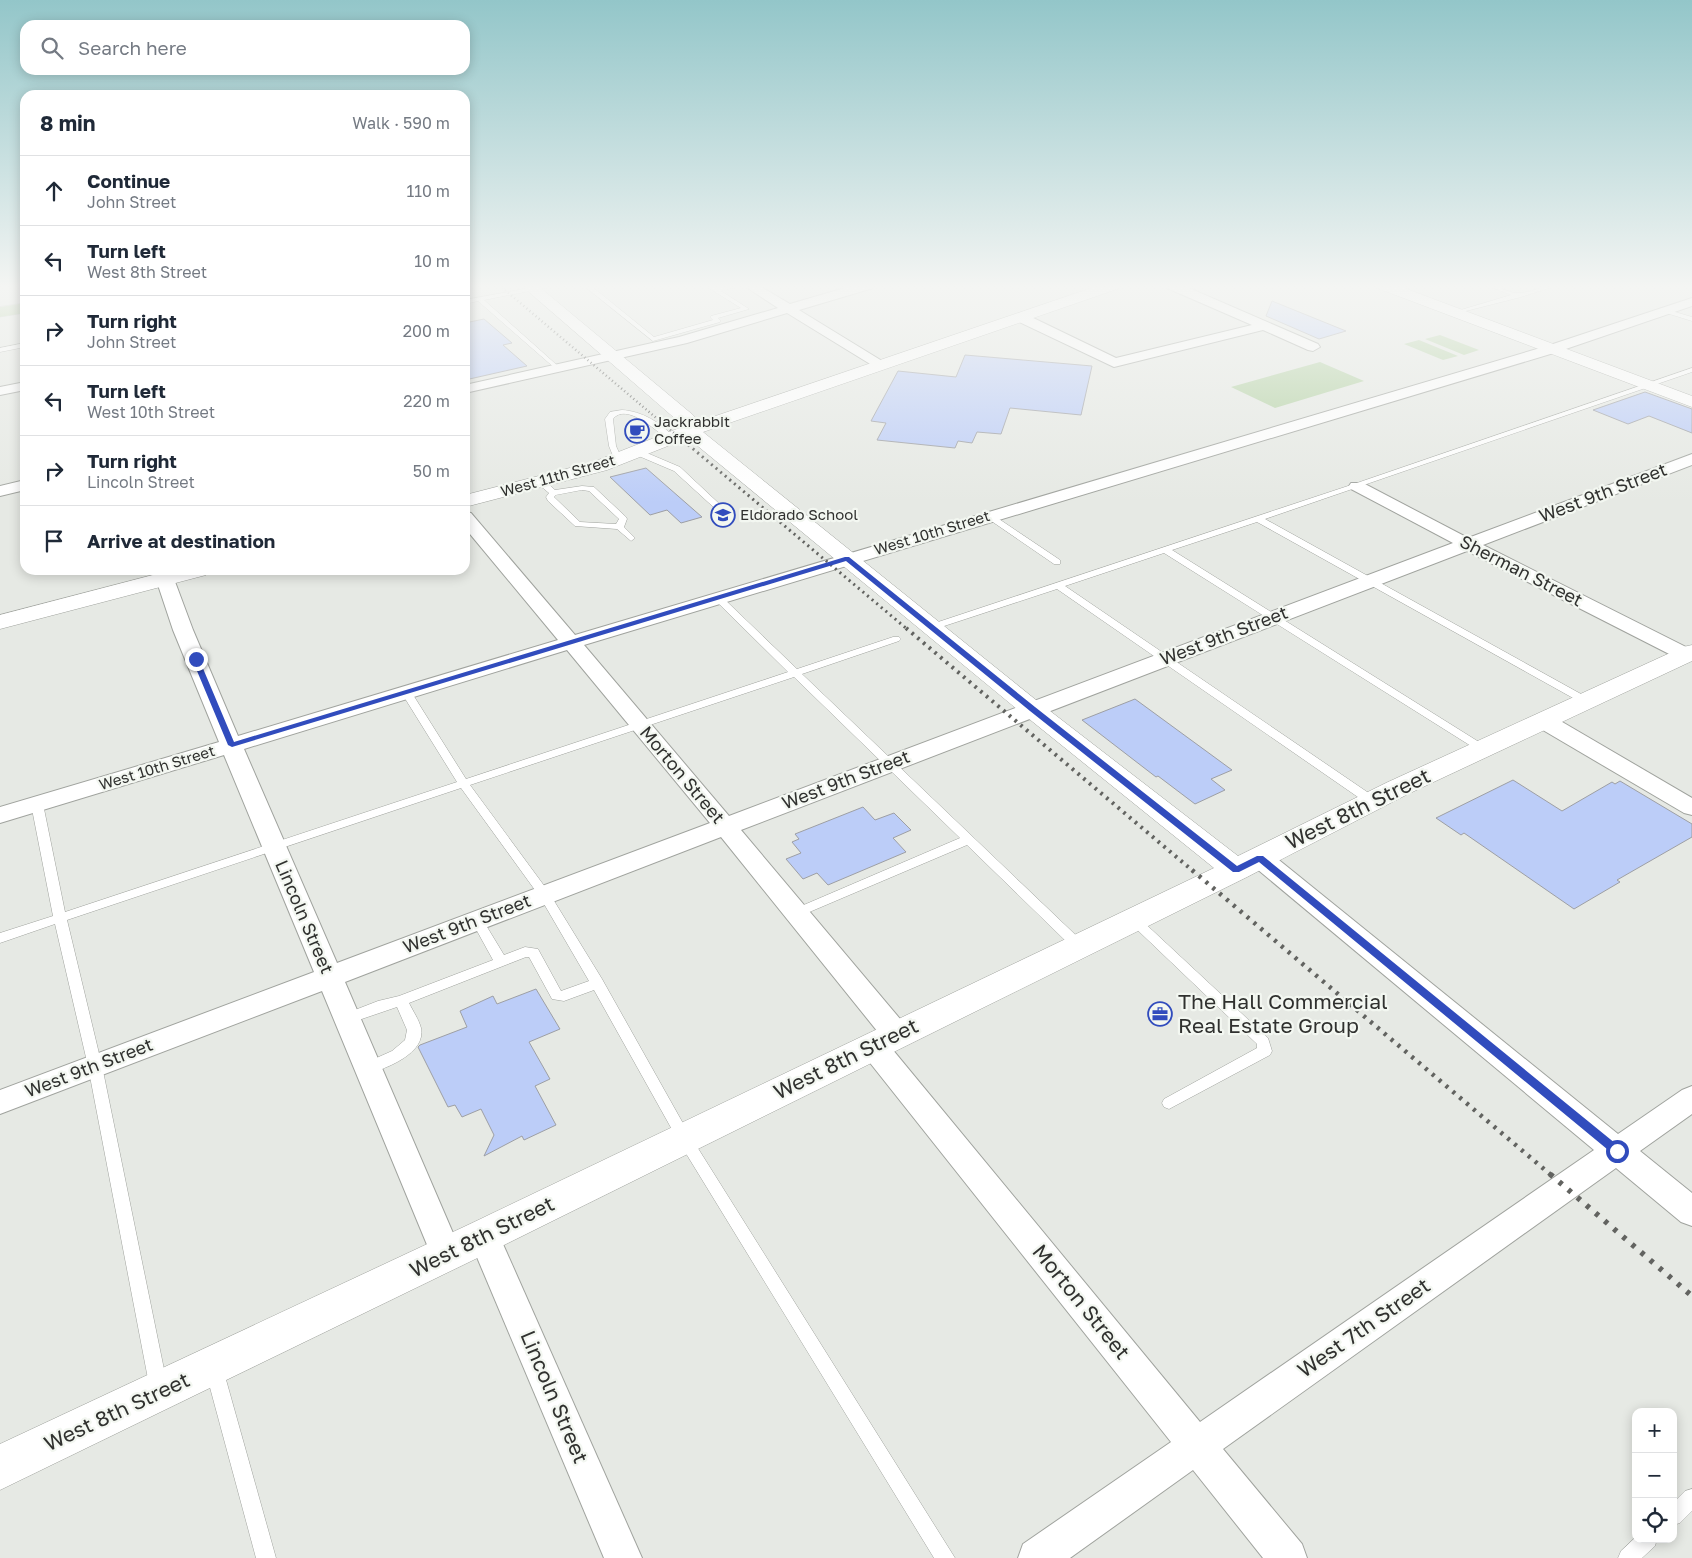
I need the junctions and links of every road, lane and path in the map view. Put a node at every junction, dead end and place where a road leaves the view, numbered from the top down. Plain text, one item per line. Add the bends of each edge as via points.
1 (545, 358) edge
2 (606, 358) edge
3 (616, 358) edge
4 (870, 358) edge
5 (899, 358) edge
6 (1103, 358) edge
7 (1135, 358) edge
8 (1523, 358) edge
9 (1575, 358) edge
10 (880, 364) junction
11 (557, 368) junction
12 (1692, 370) edge
13 (1649, 386) junction
14 (20, 387) edge
15 (470, 387) edge
16 (0, 391) edge
17 (1692, 402) edge
18 (681, 435) junction
19 (637, 452) junction
20 (618, 459) junction
21 (1692, 459) edge
22 (20, 486) edge
23 (1357, 486) junction
24 (547, 487) junction
25 (0, 491) edge
26 (470, 501) edge
27 (724, 512) dead end
28 (990, 516) junction
29 (1258, 519) junction
30 (470, 523) edge
31 (619, 527) junction
32 (631, 538) dead end
33 (1466, 544) junction
34 (1165, 550) junction
35 (847, 558) junction
36 (1057, 562) dead end
37 (177, 575) edge
38 (165, 578) junction
39 (1368, 581) junction
40 (1058, 585) junction
41 (718, 598) junction
42 (1272, 618) junction
43 (0, 622) edge
44 (932, 627) junction
45 (896, 638) dead end
46 (570, 642) junction
47 (1689, 653) edge
48 (1164, 659) junction
49 (795, 672) junction
50 (406, 692) junction
51 (1586, 701) junction
52 (1032, 709) junction
53 (1544, 721) junction
54 (639, 724) junction
55 (232, 745) junction
56 (1483, 749) junction
57 (891, 763) junction
58 (463, 783) junction
59 (1372, 801) junction
60 (37, 804) junction
61 (1692, 808) edge
62 (0, 815) edge
63 (725, 826) junction
64 (968, 839) junction
65 (275, 846) junction
66 (1248, 864) junction
67 (544, 894) junction
68 (796, 913) junction
69 (60, 918) junction
70 (1133, 919) junction
71 (477, 920) junction
72 (0, 938) edge
73 (1078, 946) junction
74 (501, 962) junction
75 (330, 977) junction
76 (598, 983) junction
77 (401, 1001) junction
78 (347, 1019) junction
79 (884, 1040) junction
80 (95, 1066) junction
81 (368, 1068) junction
82 (1692, 1098) edge
83 (0, 1102) edge
84 (1169, 1103) dead end
85 (684, 1138) junction
86 (1617, 1151) junction
87 (1692, 1212) edge
88 (484, 1236) junction
89 (446, 1254) junction
90 (213, 1366) junction
91 (160, 1391) junction
92 (1197, 1446) junction
93 (0, 1467) edge
94 (1692, 1498) edge
95 (1677, 1512) edge
96 (1644, 1543) edge
97 (266, 1558) edge
98 (623, 1558) edge
99 (945, 1558) edge
100 (1037, 1558) edge
101 (1288, 1558) edge
102 (1628, 1558) edge

1 - 11 lane
2 - 11 street
3 - 18 street via 687,419
4 - 10 street
5 - 10 street, West 11th Street
6 - 7 street via 1114,363
8 - 28 street, West 10th Street
9 - 13 street
10 - 18 street, West 11th Street
11 - 15 street
12 - 13 lane
13 - 17 street
13 - 23 lane
14 - 16 street
18 - 19 street, West 11th Street
18 - 20 lane via 629,411 613,414 609,419 613,450
18 - 35 street via 697,438
19 - 20 street, West 11th Street
19 - 27 lane via 676,469
20 - 24 street, West 11th Street
21 - 33 street, West 9th Street
22 - 25 street
23 - 29 lane
23 - 33 street, Sherman Street
24 - 26 street, West 11th Street
24 - 31 lane via 551,499 578,524
24 - 31 lane via 591,489 623,520
28 - 35 street, West 10th Street
28 - 36 lane
29 - 34 lane
29 - 39 lane
30 - 46 street, Morton Street
31 - 32 lane
33 - 39 street, West 9th Street
33 - 47 street, Sherman Street
34 - 40 lane
34 - 42 lane
35 - 41 street, West 10th Street
35 - 44 street
37 - 38 street
38 - 43 street
38 - 55 street, Lincoln Street via 183,630
39 - 42 street, West 9th Street
39 - 51 lane
40 - 44 lane
40 - 48 lane
41 - 46 street, West 10th Street
41 - 49 lane
42 - 48 street, West 9th Street
42 - 56 lane
44 - 52 street
45 - 49 lane
46 - 50 street, West 10th Street
46 - 54 street, Morton Street
47 - 51 street, West 8th Street
48 - 52 street, West 9th Street
48 - 59 lane
49 - 54 lane
49 - 57 lane
50 - 55 street, West 10th Street
50 - 58 lane
51 - 53 street, West 8th Street
52 - 57 street, West 9th Street
52 - 66 street
53 - 56 street, West 8th Street
53 - 61 street
54 - 58 lane
54 - 63 street, Morton Street
55 - 60 street, West 10th Street
55 - 65 street, Lincoln Street
56 - 59 street, West 8th Street
57 - 63 street, West 9th Street
57 - 64 lane
58 - 65 lane
58 - 67 lane
59 - 66 street, West 8th Street
60 - 62 street, West 10th Street
60 - 69 lane
63 - 67 street, West 9th Street
63 - 68 street, Morton Street
64 - 68 lane
64 - 73 lane
65 - 69 lane
65 - 75 street, Lincoln Street
66 - 70 street, West 8th Street
66 - 86 street
67 - 71 street, West 9th Street
67 - 76 lane
68 - 79 street, Morton Street
69 - 72 lane
69 - 80 lane
70 - 73 street, West 8th Street
70 - 84 lane via 1264,1042 1265,1051
71 - 74 lane
71 - 75 street, West 9th Street
73 - 79 street, West 8th Street
74 - 76 lane via 533,952 557,996
74 - 77 lane
75 - 78 street, Lincoln Street
75 - 80 street, West 9th Street
76 - 85 lane
77 - 78 lane
77 - 81 lane via 414,1030 413,1038 400,1053
78 - 81 street, Lincoln Street
79 - 85 street, West 8th Street
79 - 92 street, Morton Street
80 - 83 street, West 9th Street
80 - 91 lane
81 - 89 street, Lincoln Street
82 - 86 street, West 7th Street
85 - 88 street, West 8th Street
85 - 99 lane
86 - 87 street
86 - 92 street, West 7th Street
88 - 89 street, West 8th Street
88 - 98 street, Lincoln Street
89 - 90 street, West 8th Street
90 - 91 street, West 8th Street
90 - 97 lane
91 - 93 street, West 8th Street
92 - 100 street, West 7th Street
92 - 101 street, Morton Street
94 - 95 lane
96 - 102 lane

